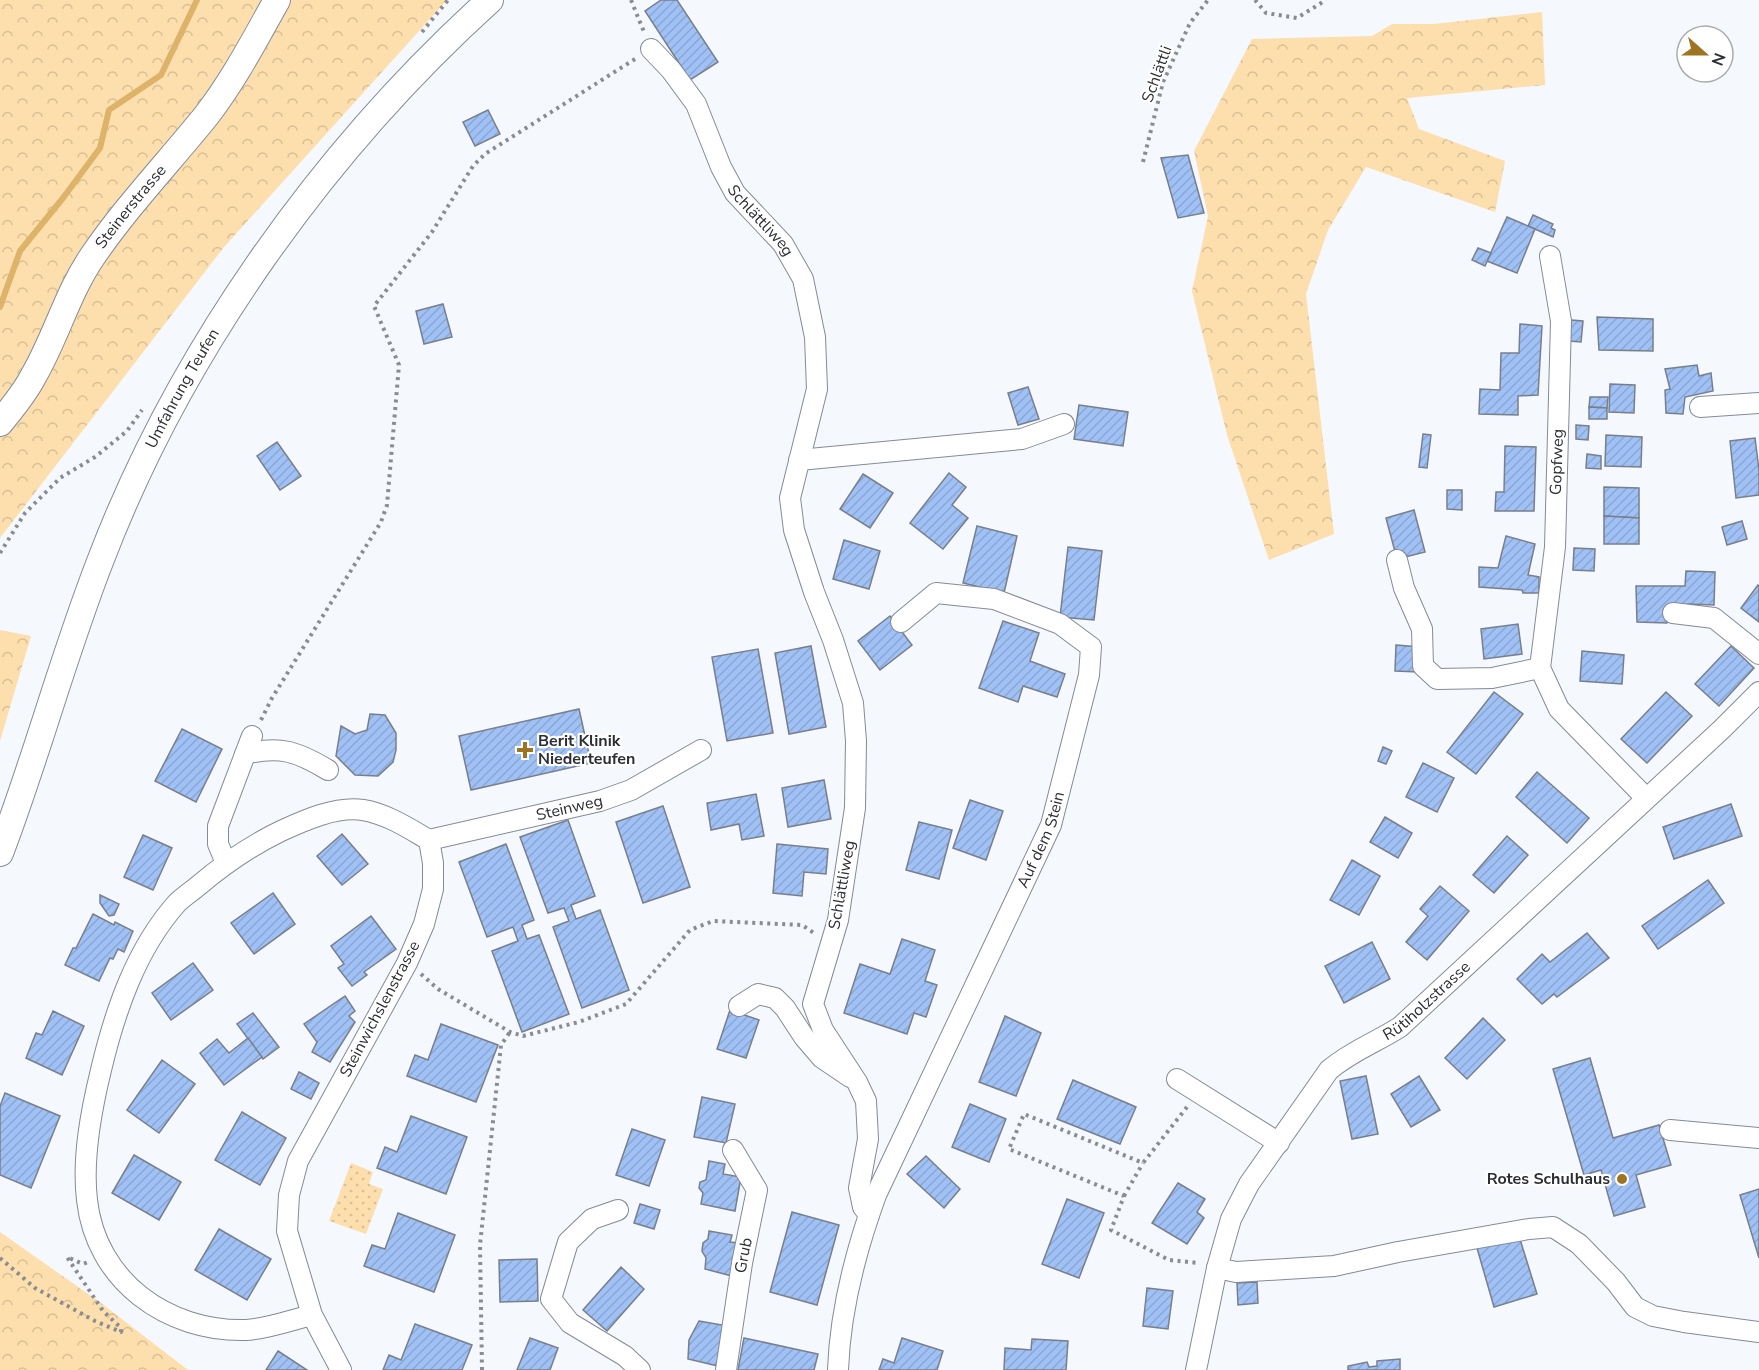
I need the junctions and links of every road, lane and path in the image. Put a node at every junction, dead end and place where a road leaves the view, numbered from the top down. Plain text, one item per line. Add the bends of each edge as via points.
1 (277, 0) edge
2 (490, 0) edge
3 (631, 0) edge
4 (1208, 0) edge
5 (1255, 0) edge
6 (1326, 0) edge
7 (651, 49) junction
8 (1143, 162) dead end
9 (1550, 256) dead end
10 (1759, 403) edge
11 (1700, 407) dead end
12 (0, 423) edge
13 (1064, 424) dead end
14 (799, 460) junction
15 (1397, 560) dead end
16 (1673, 613) dead end
17 (901, 622) dead end
18 (1759, 654) edge
19 (1540, 668) junction
20 (1759, 692) edge
21 (249, 745) junction
22 (701, 750) dead end
23 (328, 770) dead end
24 (1646, 798) junction
25 (429, 840) junction
26 (0, 853) edge
27 (226, 863) junction
28 (829, 949) junction
29 (413, 968) dead end
30 (739, 1006) dead end
31 (510, 1032) junction
32 (1177, 1079) dead end
33 (857, 1082) junction
34 (1198, 1092) junction
35 (1670, 1130) dead end
36 (1759, 1138) edge
37 (1279, 1143) junction
38 (733, 1150) dead end
39 (1143, 1163) junction
40 (1124, 1196) junction
41 (618, 1210) dead end
42 (869, 1215) junction
43 (104, 1256) junction
44 (0, 1258) edge
45 (1216, 1268) junction
46 (312, 1315) junction
47 (1759, 1332) edge
48 (341, 1370) edge
49 (482, 1370) edge
50 (640, 1370) edge
51 (726, 1370) edge
52 (838, 1370) edge
53 (1196, 1370) edge

1 - 12 main road, Steinerstrasse via 220,96 123,213 91,259 71,293 34,376
2 - 26 main road, Umfahrung Teufen via 347,146 273,245 205,346 167,416 101,557
3 - 7 path
4 - 8 path, Schlättli via 1190,23 1163,82
5 - 6 path via 1266,13 1297,18
7 - 14 street, Schlättliweg via 696,104 735,193 783,244 803,279 815,338 817,389
7 - 21 path via 472,166 432,231 374,306 399,364 387,506 381,522 272,698
9 - 19 street, Gopfweg via 1561,321 1555,547
10 - 11 street
13 - 14 street via 1022,439
14 - 28 street, Schlättliweg via 790,498 794,530 853,703 856,741 855,808 838,920
15 - 19 street via 1422,629 1423,666 1437,679 1492,678
16 - 18 street via 1714,618
17 - 42 street, Auf dem Stein via 936,593 994,599 1060,624 1091,647 1089,675 1051,825
19 - 24 street via 1559,709
20 - 24 street, Rütiholzstrasse
21 - 23 street via 282,749
21 - 27 street via 218,826 218,844
22 - 25 street, Steinweg via 631,790 600,801
24 - 37 street, Rütiholzstrasse via 1400,1027 1347,1055 1329,1070
25 - 27 street via 388,817 363,810 335,811 258,842
25 - 46 street, Steinwichslenstrasse via 433,889 424,924 407,963 298,1161 289,1195 286,1231
27 - 43 street via 178,902 150,942 127,986 108,1041 94,1101 87,1160 87,1199 92,1227
28 - 31 path via 802,925 713,921 690,930 626,1004 579,1022 523,1036
28 - 33 street, Schlättliweg via 813,1004 823,1030
29 - 31 path via 438,989
30 - 33 street via 758,994 776,998 822,1058
31 - 49 path via 501,1045 480,1245
32 - 34 street
33 - 42 street, Schlättliweg via 866,1101 868,1138 860,1188 863,1208
34 - 37 street
34 - 39 path
35 - 36 street
37 - 45 street, Rütiholzstrasse via 1249,1184 1231,1219
38 - 51 street, Grub via 757,1190
39 - 40 path
39 - 40 path via 1024,1114 1010,1149
40 - 45 path via 1111,1230 1169,1260
41 - 50 street via 592,1218 568,1242 551,1299 570,1323 625,1356
42 - 52 street via 846,1299
43 - 44 path via 83,1264 67,1257 121,1332 35,1288
43 - 46 street via 131,1290 180,1320 216,1329 248,1330
45 - 47 street via 1236,1272 1334,1266 1553,1227 1579,1244 1635,1308 1653,1316
45 - 53 street, Rütiholzstrasse
46 - 48 street, Steinwichslenstrasse

